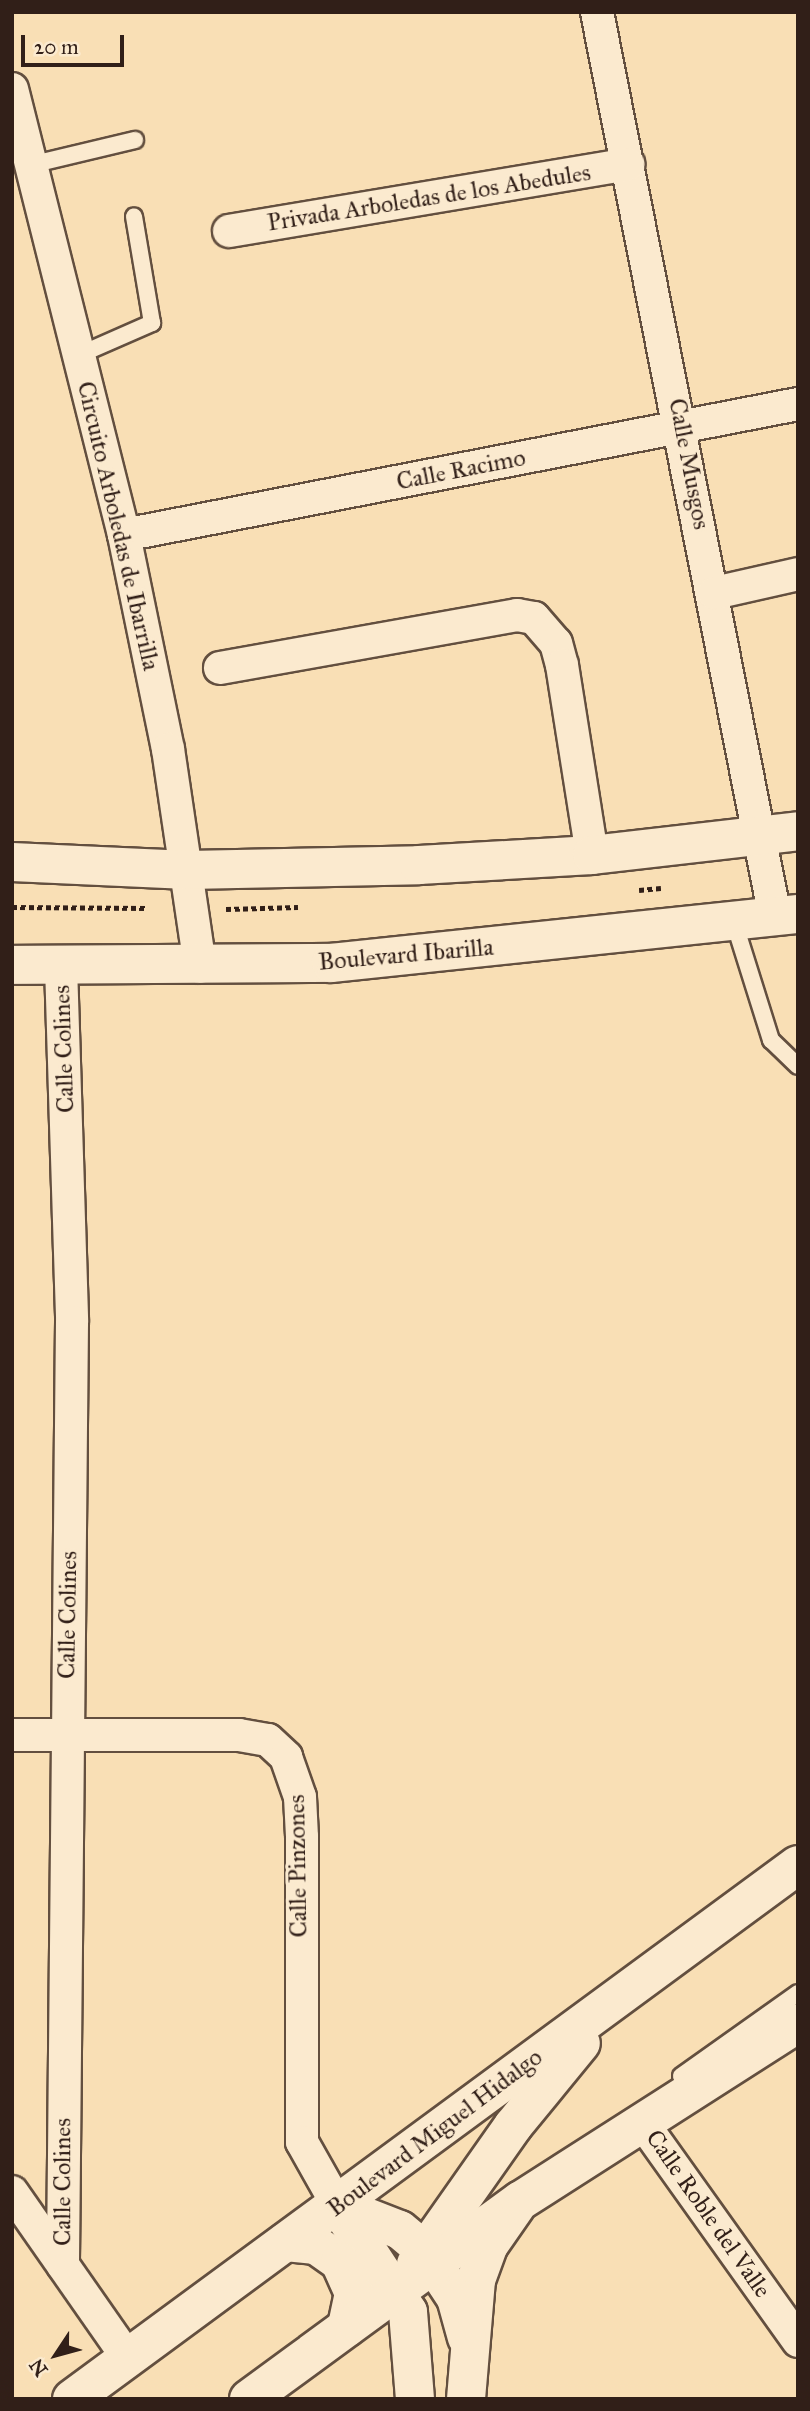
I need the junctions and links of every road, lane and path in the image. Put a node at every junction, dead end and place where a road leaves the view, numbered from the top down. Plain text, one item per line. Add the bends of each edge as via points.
1 (597, 12) edge
2 (12, 89) edge
3 (135, 140) dead end
4 (628, 164) junction
5 (30, 165) junction
6 (134, 217) dead end
7 (229, 230) dead end
8 (79, 355) junction
9 (798, 404) edge
10 (682, 427) junction
11 (124, 535) junction
12 (798, 574) edge
13 (714, 593) junction
14 (220, 668) dead end
15 (798, 831) edge
16 (756, 836) junction
17 (592, 855) junction
18 (12, 862) edge
19 (188, 870) junction
20 (786, 916) edge
21 (734, 922) junction
22 (12, 965) edge
23 (61, 966) junction
24 (200, 967) junction
25 (798, 1066) edge
26 (67, 1734) junction
27 (12, 1735) edge
28 (798, 1865) edge
29 (632, 1987) junction
30 (798, 1993) edge
31 (798, 2023) edge
32 (642, 2122) junction
33 (12, 2192) edge
34 (520, 2201) junction
35 (338, 2206) junction
36 (286, 2242) junction
37 (430, 2257) junction
38 (63, 2265) junction
39 (398, 2290) junction
40 (347, 2327) junction
41 (467, 2338) junction
42 (798, 2342) edge
43 (128, 2358) junction
44 (72, 2399) edge
45 (249, 2399) edge
46 (415, 2399) edge
47 (466, 2399) edge

1 - 4 street, Calle Musgos
2 - 5 street, Circuito Arboledas de Ibarrilla
3 - 5 lane
4 - 7 street, Privada Arboledas de los Abedules
4 - 10 street, Calle Musgos
5 - 8 street, Circuito Arboledas de Ibarrilla
6 - 8 lane via 152,323
8 - 11 street, Circuito Arboledas de Ibarrilla
9 - 10 street, Calle Racimo
10 - 11 street, Calle Racimo
10 - 13 street, Calle Musgos
11 - 19 street, Circuito Arboledas de Ibarrilla
12 - 13 street
13 - 16 street, Calle Musgos
14 - 17 street via 517,615 534,618 556,643 562,665
15 - 16 main road
16 - 17 main road
16 - 20 street, Calle Musgos
17 - 19 main road
18 - 19 main road
19 - 24 street, Circuito Arboledas de Ibarrilla
20 - 21 main road, Boulevard Ibarilla
21 - 24 main road, Boulevard Ibarilla via 331,963
21 - 25 lane via 772,1040
22 - 23 main road, Boulevard Ibarilla
23 - 24 main road, Boulevard Ibarilla
23 - 26 street, Calle Colines via 72,1322
26 - 27 street, Calle Pinzones
26 - 35 street, Calle Pinzones via 239,1735 268,1740 286,1757 300,1797 302,1837 302,2142
26 - 38 street, Calle Colines
28 - 29 main road, Boulevard Miguel Hidalgo
29 - 35 main road, Boulevard Miguel Hidalgo
29 - 37 main road via 513,2126
30 - 34 lane via 554,2162
31 - 32 main road
32 - 34 main road
32 - 42 street, Calle Roble del Valle
33 - 38 street
34 - 37 main road
34 - 41 main road via 489,2245 470,2304
35 - 36 main road, Boulevard Miguel Hidalgo
35 - 37 main road via 400,2230
35 - 39 main road
36 - 40 main road via 316,2245 340,2262 354,2293
36 - 43 main road, Boulevard Miguel Hidalgo
37 - 39 main road
37 - 41 main road via 456,2298
38 - 43 street
39 - 40 main road
39 - 46 main road via 414,2339
40 - 45 main road
41 - 47 main road
43 - 44 main road, Boulevard Miguel Hidalgo

